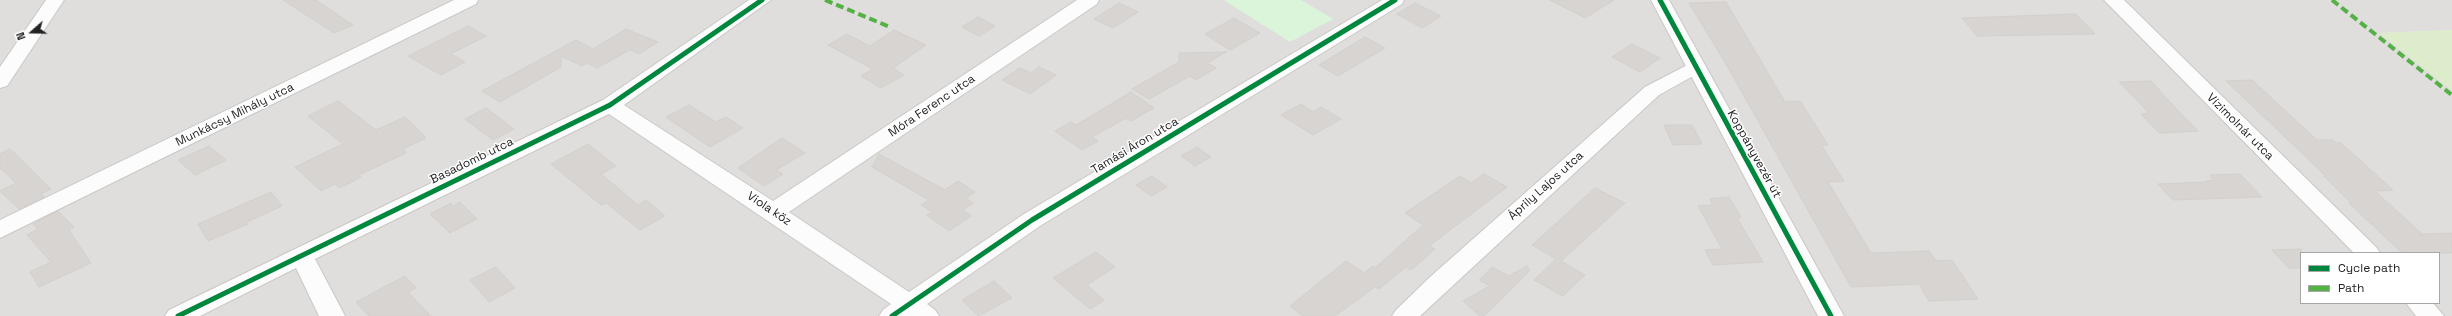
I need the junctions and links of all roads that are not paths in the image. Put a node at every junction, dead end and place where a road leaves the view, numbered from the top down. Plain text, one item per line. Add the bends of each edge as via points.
1 (55, 0) edge
2 (469, 0) edge
3 (762, 0) edge
4 (1090, 0) edge
5 (1395, 0) edge
6 (1660, 0) edge
7 (2113, 0) edge
8 (1695, 67) junction
9 (0, 82) edge
10 (610, 105) junction
11 (773, 212) junction
12 (0, 230) edge
13 (2367, 252) edge
14 (302, 256) junction
15 (2419, 304) edge
16 (909, 312) edge
17 (178, 316) edge
18 (332, 316) edge
19 (1405, 316) edge
20 (1832, 316) edge
21 (2431, 316) edge

1 - 9 street
2 - 12 street, Munkácsy Mihály utca
3 - 10 street, Basadomb utca
4 - 11 street, Móra Ferenc utca
5 - 16 street, Tamási Áron utca via 1032,220
6 - 8 street, Koppányvezér út
7 - 13 street, Vízimolnár utca
8 - 19 street, Áprily Lajos utca via 1652,91 1439,282
8 - 20 street, Koppányvezér út
10 - 11 street, Viola köz
10 - 14 street, Basadomb utca
11 - 16 street, Viola köz
14 - 17 street, Basadomb utca
14 - 18 street
15 - 21 street

